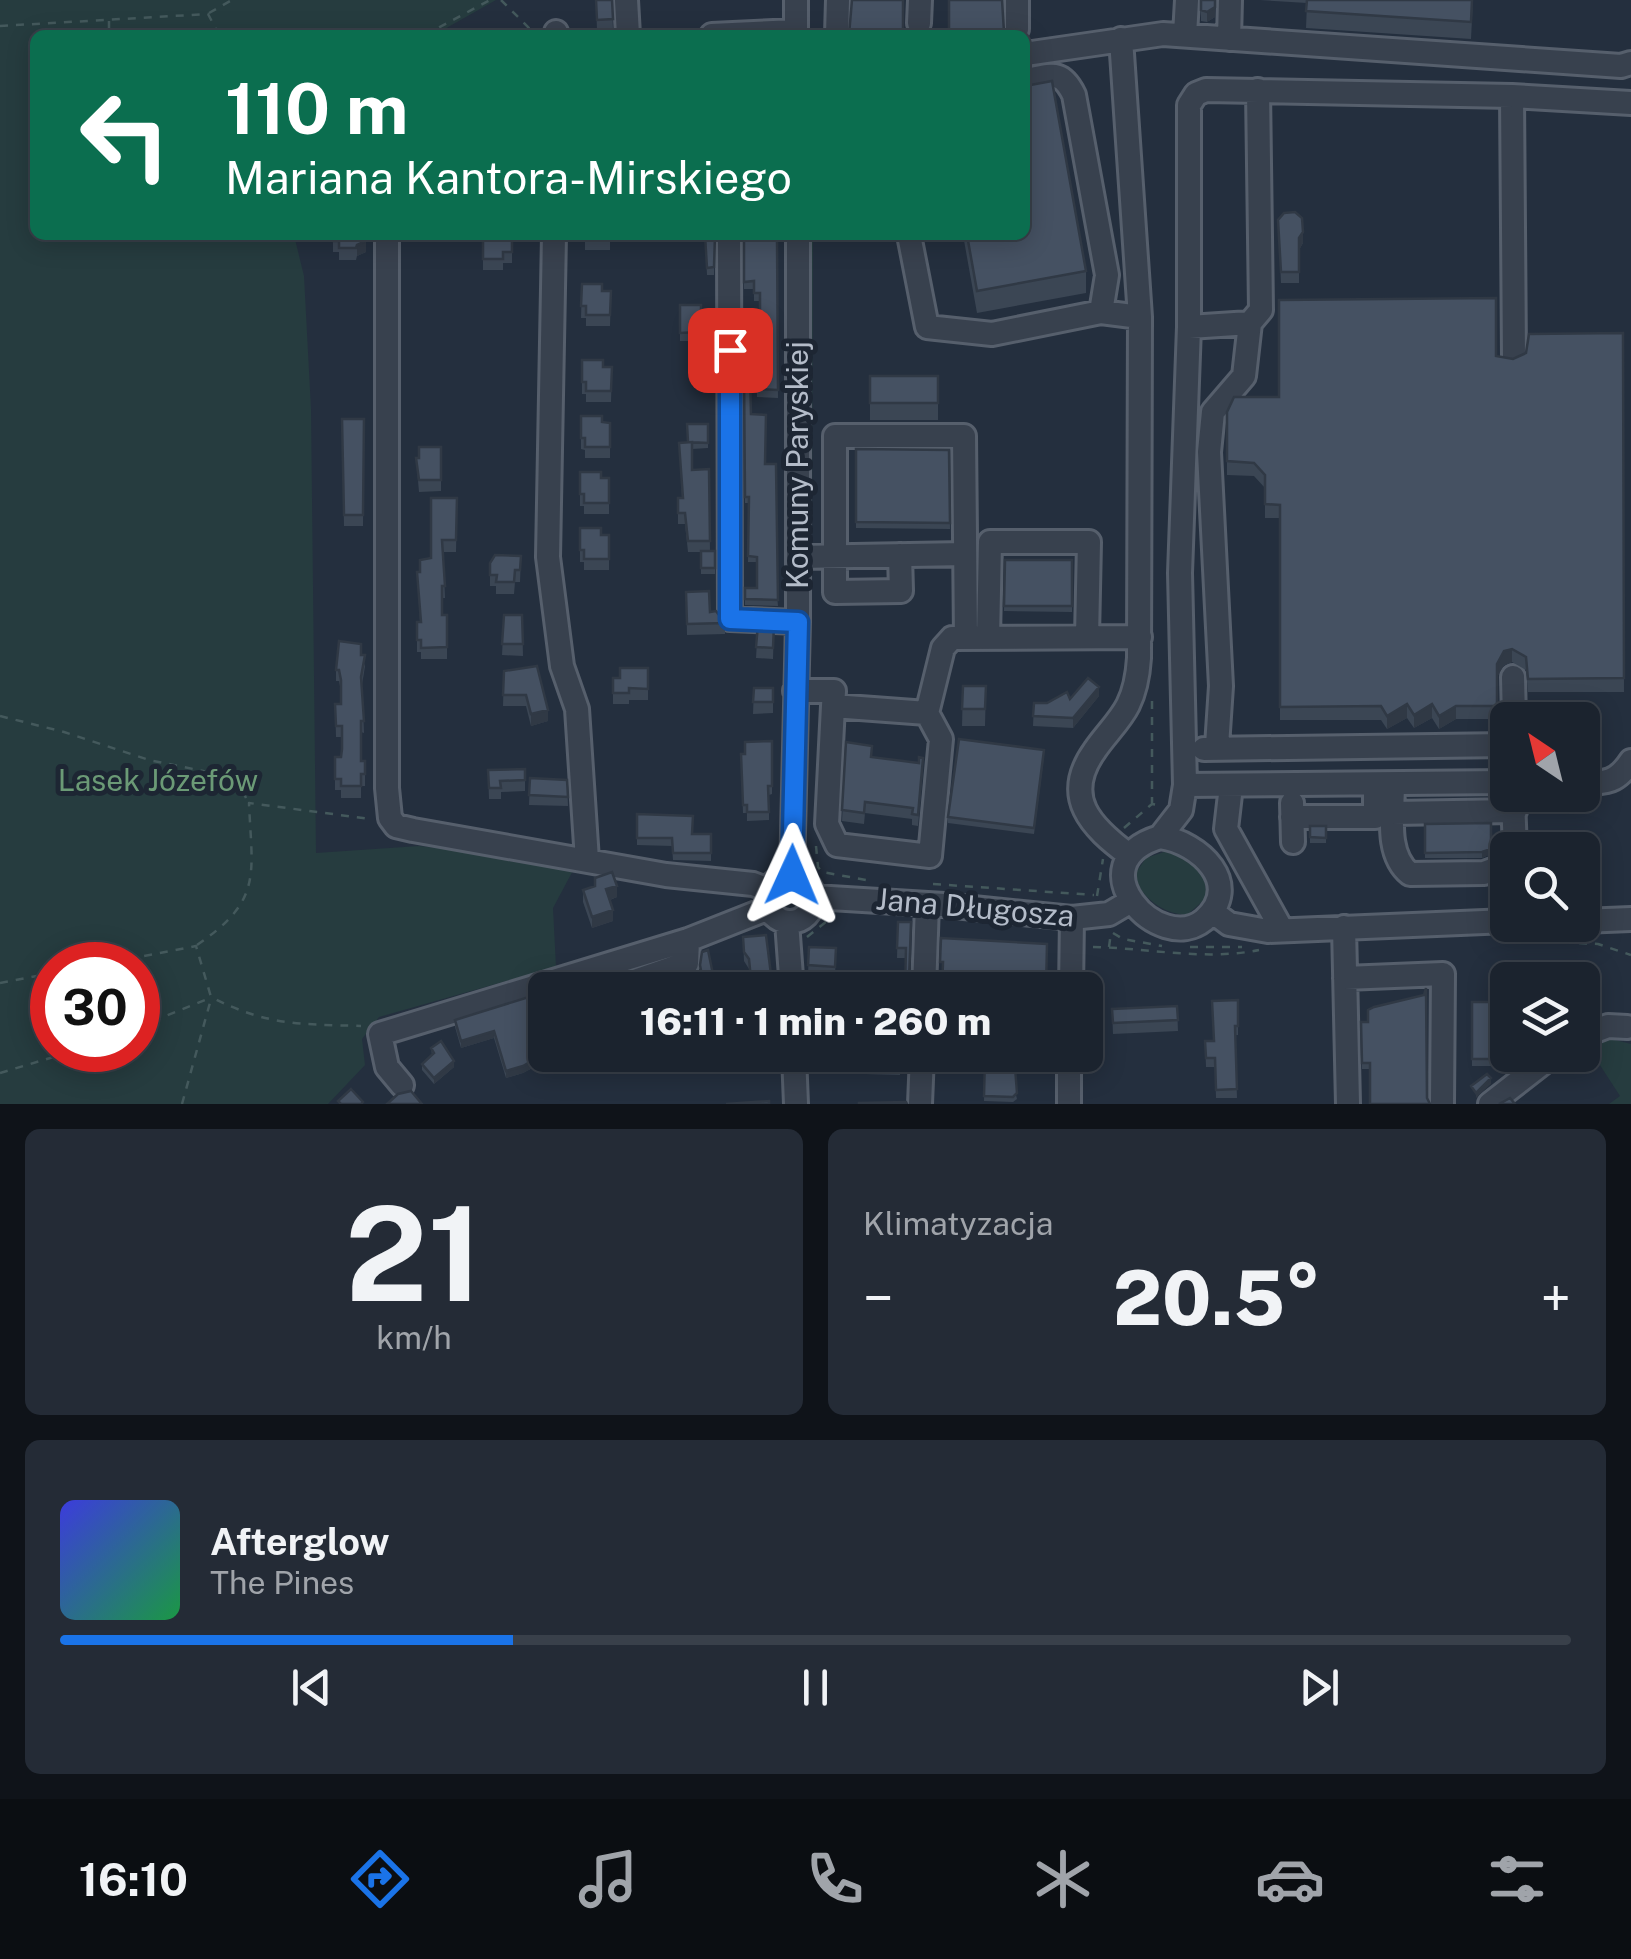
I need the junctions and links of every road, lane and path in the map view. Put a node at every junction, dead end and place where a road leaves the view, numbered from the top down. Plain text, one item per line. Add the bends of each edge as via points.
1 (232, 0) edge
2 (490, 0) edge
3 (501, 0) edge
4 (626, 0) edge
5 (796, 0) edge
6 (838, 0) edge
7 (1017, 0) edge
8 (1186, 0) edge
9 (1230, 0) edge
10 (208, 14) junction
11 (109, 20) junction
12 (0, 26) edge
13 (110, 30) edge
14 (216, 30) edge
15 (434, 30) edge
16 (531, 30) edge
17 (628, 30) edge
18 (796, 30) edge
19 (837, 30) edge
20 (1017, 30) dead end
21 (1186, 35) junction
22 (1121, 39) junction
23 (1229, 39) junction
24 (1030, 53) edge
25 (1626, 64) edge
26 (1030, 79) edge
27 (1258, 90) junction
28 (1512, 96) junction
29 (1631, 103) edge
30 (387, 240) edge
31 (554, 240) edge
32 (729, 240) edge
33 (798, 240) edge
34 (910, 240) edge
35 (1101, 312) junction
36 (1140, 317) junction
37 (1250, 323) junction
38 (1189, 327) junction
39 (1514, 358) edge
40 (965, 554) junction
41 (900, 555) junction
42 (835, 556) junction
43 (798, 557) junction
44 (798, 622) junction
45 (1088, 637) junction
46 (1140, 637) junction
47 (977, 638) junction
48 (1513, 677) dead end
49 (1152, 690) dead end
50 (794, 691) junction
51 (1514, 702) edge
52 (833, 706) junction
53 (927, 712) junction
54 (0, 716) edge
55 (1490, 745) edge
56 (1216, 746) junction
57 (1185, 752) junction
58 (1630, 763) edge
59 (1490, 782) edge
60 (1600, 783) edge
61 (1292, 784) junction
62 (1384, 784) junction
63 (1186, 786) junction
64 (1230, 786) junction
65 (249, 804) junction
66 (1152, 804) dead end
67 (1490, 805) edge
68 (1182, 810) junction
69 (1401, 813) junction
70 (1292, 817) junction
71 (390, 818) junction
72 (1160, 837) junction
73 (1294, 842) dead end
74 (1196, 849) junction
75 (1130, 854) junction
76 (587, 860) junction
77 (1490, 870) edge
78 (792, 875) junction
79 (814, 897) junction
80 (1132, 902) junction
81 (927, 904) junction
82 (775, 907) junction
83 (1212, 912) junction
84 (1072, 918) junction
85 (1631, 919) edge
86 (1600, 920) edge
87 (1490, 922) edge
88 (1344, 927) junction
89 (688, 940) junction
90 (1269, 942) junction
91 (196, 946) junction
92 (1083, 946) dead end
93 (1109, 947) junction
94 (160, 953) edge
95 (661, 972) edge
96 (788, 972) edge
97 (925, 972) edge
98 (1070, 972) edge
99 (30, 978) edge
100 (1345, 978) junction
101 (0, 984) edge
102 (212, 997) junction
103 (160, 1018) edge
104 (1626, 1027) dead end
105 (1600, 1029) edge
106 (380, 1034) junction
107 (30, 1064) edge
108 (795, 1072) edge
109 (921, 1072) edge
110 (1069, 1072) edge
111 (1530, 1072) edge
112 (0, 1073) edge
113 (402, 1085) dead end
114 (182, 1104) edge
115 (796, 1104) edge
116 (920, 1104) edge
117 (1070, 1104) edge
118 (1348, 1104) edge
119 (1442, 1104) edge
120 (1490, 1104) edge

1 - 10 path
2 - 15 path
3 - 16 path
4 - 17 street
5 - 18 street
6 - 19 street
7 - 20 street
8 - 21 street
9 - 23 street
10 - 11 path
10 - 14 path
11 - 12 path
11 - 13 path
21 - 22 street
21 - 23 street
22 - 24 street
22 - 36 street
23 - 25 street
26 - 35 street via 1057,75 1074,94 1107,276
27 - 28 street
27 - 37 street via 1261,310
27 - 38 street via 1206,90 1189,105
28 - 29 street
28 - 39 street
30 - 71 street
31 - 76 street via 548,556 562,666 577,709
32 - 44 street via 730,619
33 - 43 street, Komuny Paryskiej
34 - 35 street via 927,327 992,334
35 - 36 street
36 - 46 street
37 - 38 street
37 - 56 street via 1244,376 1213,412 1209,452 1221,686
38 - 57 street via 1180,574
40 - 41 street
40 - 42 street via 964,436 835,436
40 - 47 street
41 - 42 street
41 - 42 street via 901,590 834,592
42 - 43 street
43 - 44 street, Komuny Paryskiej
44 - 50 street, Komuny Paryskiej
45 - 46 street
45 - 47 street
45 - 47 street via 1089,542 990,542
46 - 75 street via 1128,705 1081,780 1086,812 1098,831
47 - 53 street via 952,638 943,648
48 - 51 street
49 - 66 path
50 - 52 street via 834,691
50 - 78 street, Komuny Paryskiej
52 - 53 street
52 - 53 street via 828,824 836,845 930,856 941,739
54 - 65 path via 218,774 241,788
55 - 56 street
56 - 57 street
57 - 63 street
58 - 60 street via 1619,778
59 - 62 street
61 - 62 street
61 - 64 street
61 - 70 street
62 - 69 street
62 - 70 street via 1375,817
63 - 64 street
63 - 68 street
64 - 90 street via 1226,829
65 - 71 path
65 - 91 path via 253,880 243,904
67 - 69 street
68 - 72 street
68 - 74 street
69 - 77 street via 1394,854 1410,874
70 - 73 street
71 - 76 street via 412,830
72 - 74 street
72 - 75 street
74 - 83 street via 1220,883
75 - 80 street via 1122,879
76 - 82 street via 753,884
78 - 79 street via 810,885
78 - 82 street via 778,879
79 - 81 street, Jana Długosza
79 - 82 street via 806,916
80 - 83 street via 1160,924 1180,928
80 - 84 street, Jana Długosza via 1109,914
81 - 84 street, Jana Długosza
81 - 97 street
82 - 89 street
82 - 96 street
83 - 90 street
84 - 98 street
85 - 86 street
87 - 88 street
88 - 90 street
88 - 100 street
89 - 95 street via 687,963
89 - 106 street
90 - 93 path via 1226,954
90 - 93 path via 1161,946 1111,931
91 - 94 path
91 - 102 path
92 - 93 path
99 - 101 path
100 - 118 street
100 - 119 street via 1443,974
102 - 103 path
102 - 106 path via 276,1023 366,1027
102 - 114 path
104 - 105 street
106 - 113 street via 387,1067
107 - 112 path
108 - 115 street
109 - 116 street
110 - 117 street
111 - 120 street

